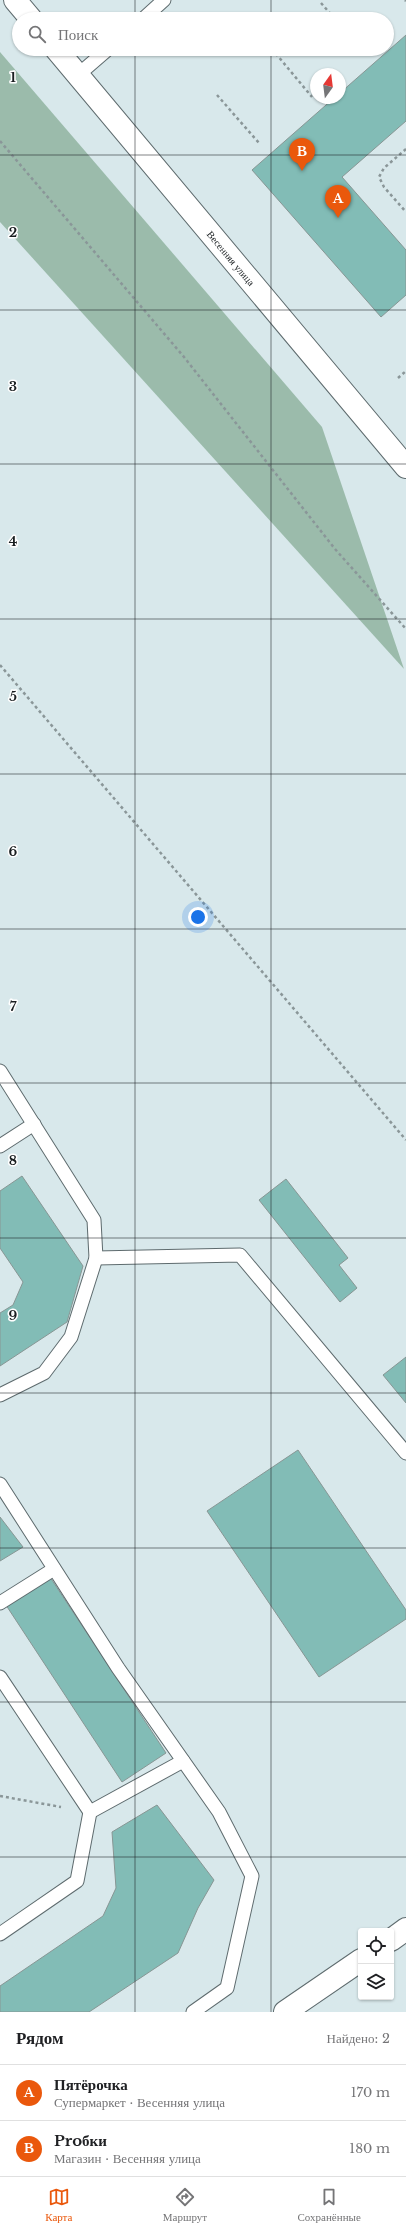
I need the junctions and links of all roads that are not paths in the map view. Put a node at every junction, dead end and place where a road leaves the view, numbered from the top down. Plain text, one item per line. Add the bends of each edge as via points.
1 (15, 0) edge
2 (164, 0) edge
3 (25, 12) edge
4 (150, 12) edge
5 (62, 56) edge
6 (100, 56) edge
7 (78, 75) junction
8 (406, 467) edge
9 (0, 1071) edge
10 (34, 1124) junction
11 (0, 1146) edge
12 (96, 1258) junction
13 (0, 1394) edge
14 (406, 1452) edge
15 (0, 1484) edge
16 (54, 1568) junction
17 (0, 1603) edge
18 (0, 1677) edge
19 (183, 1761) junction
20 (90, 1812) junction
21 (406, 1929) edge
22 (0, 1934) edge
23 (394, 1938) edge
24 (358, 1962) edge
25 (193, 2012) edge
26 (285, 2012) edge

1 - 3 street
2 - 4 lane
5 - 7 street, Весенняя улица
6 - 7 lane
7 - 8 street, Весенняя улица
9 - 10 lane
10 - 11 lane
10 - 12 lane via 94,1220
12 - 13 lane via 71,1337 44,1373
12 - 14 lane via 240,1255
15 - 16 lane
16 - 17 lane
16 - 19 lane via 118,1668
18 - 20 lane
19 - 20 lane
19 - 25 lane via 219,1812 252,1876 227,1988
20 - 22 lane via 76,1881
21 - 23 street
24 - 26 street

